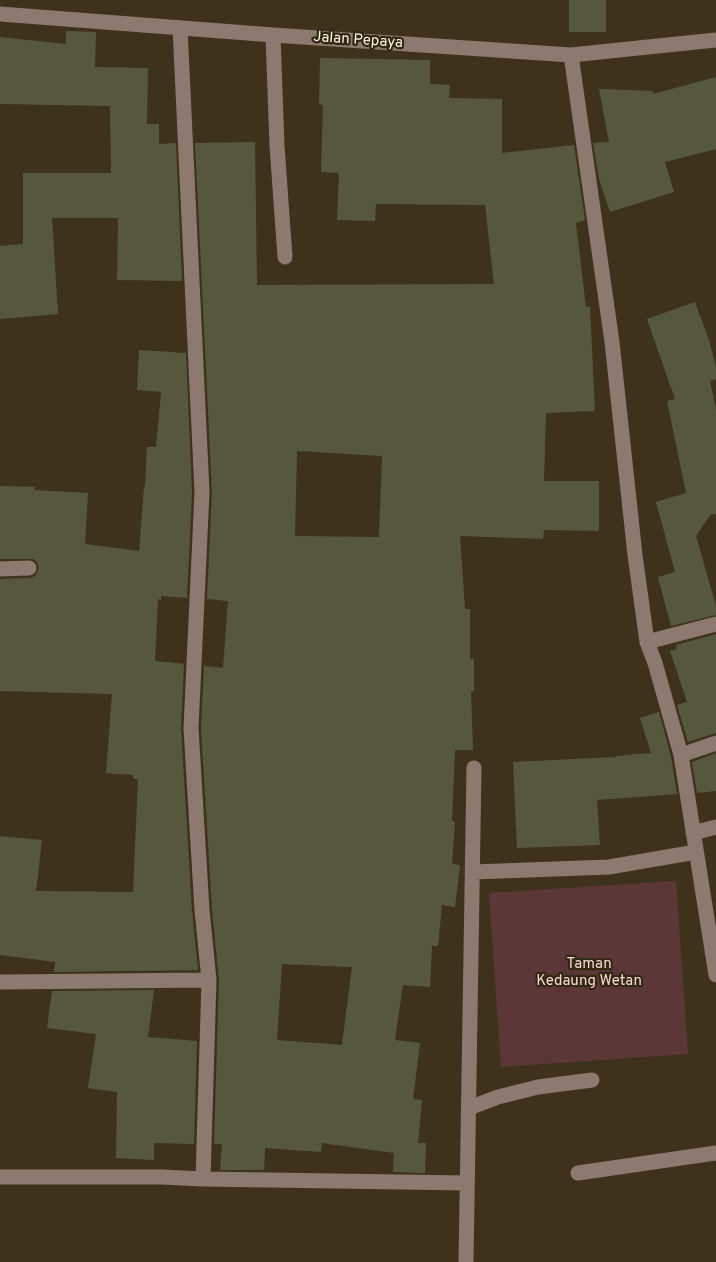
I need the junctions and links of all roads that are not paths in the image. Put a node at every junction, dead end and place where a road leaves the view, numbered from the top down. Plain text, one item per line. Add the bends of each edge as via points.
1 (0, 14) edge
2 (180, 28) junction
3 (273, 35) junction
4 (716, 40) edge
5 (571, 56) junction
6 (285, 257) dead end
7 (29, 568) dead end
8 (0, 569) edge
9 (716, 624) edge
10 (647, 642) junction
11 (716, 743) edge
12 (681, 754) junction
13 (474, 768) dead end
14 (716, 827) edge
15 (693, 832) junction
16 (696, 852) junction
17 (473, 872) junction
18 (716, 975) edge
19 (209, 980) junction
20 (0, 982) edge
21 (592, 1080) dead end
22 (469, 1108) junction
23 (716, 1153) edge
24 (578, 1173) dead end
25 (0, 1177) edge
26 (203, 1179) junction
27 (468, 1183) junction
28 (466, 1262) edge

1 - 2 street, Jalan Pepaya
2 - 3 street, Jalan Pepaya
2 - 19 street via 202,492 191,728
3 - 5 street, Jalan Pepaya
3 - 6 street
4 - 5 street, Jalan Pepaya
5 - 10 street via 612,342
7 - 8 street
9 - 10 street
10 - 12 street
11 - 12 street
12 - 15 street
13 - 17 street
14 - 15 street
15 - 16 street
16 - 17 street via 609,867
16 - 18 street
17 - 22 street
19 - 20 street
19 - 26 street
21 - 22 street via 538,1087
22 - 27 street
23 - 24 street
25 - 26 street
26 - 27 street
27 - 28 street

